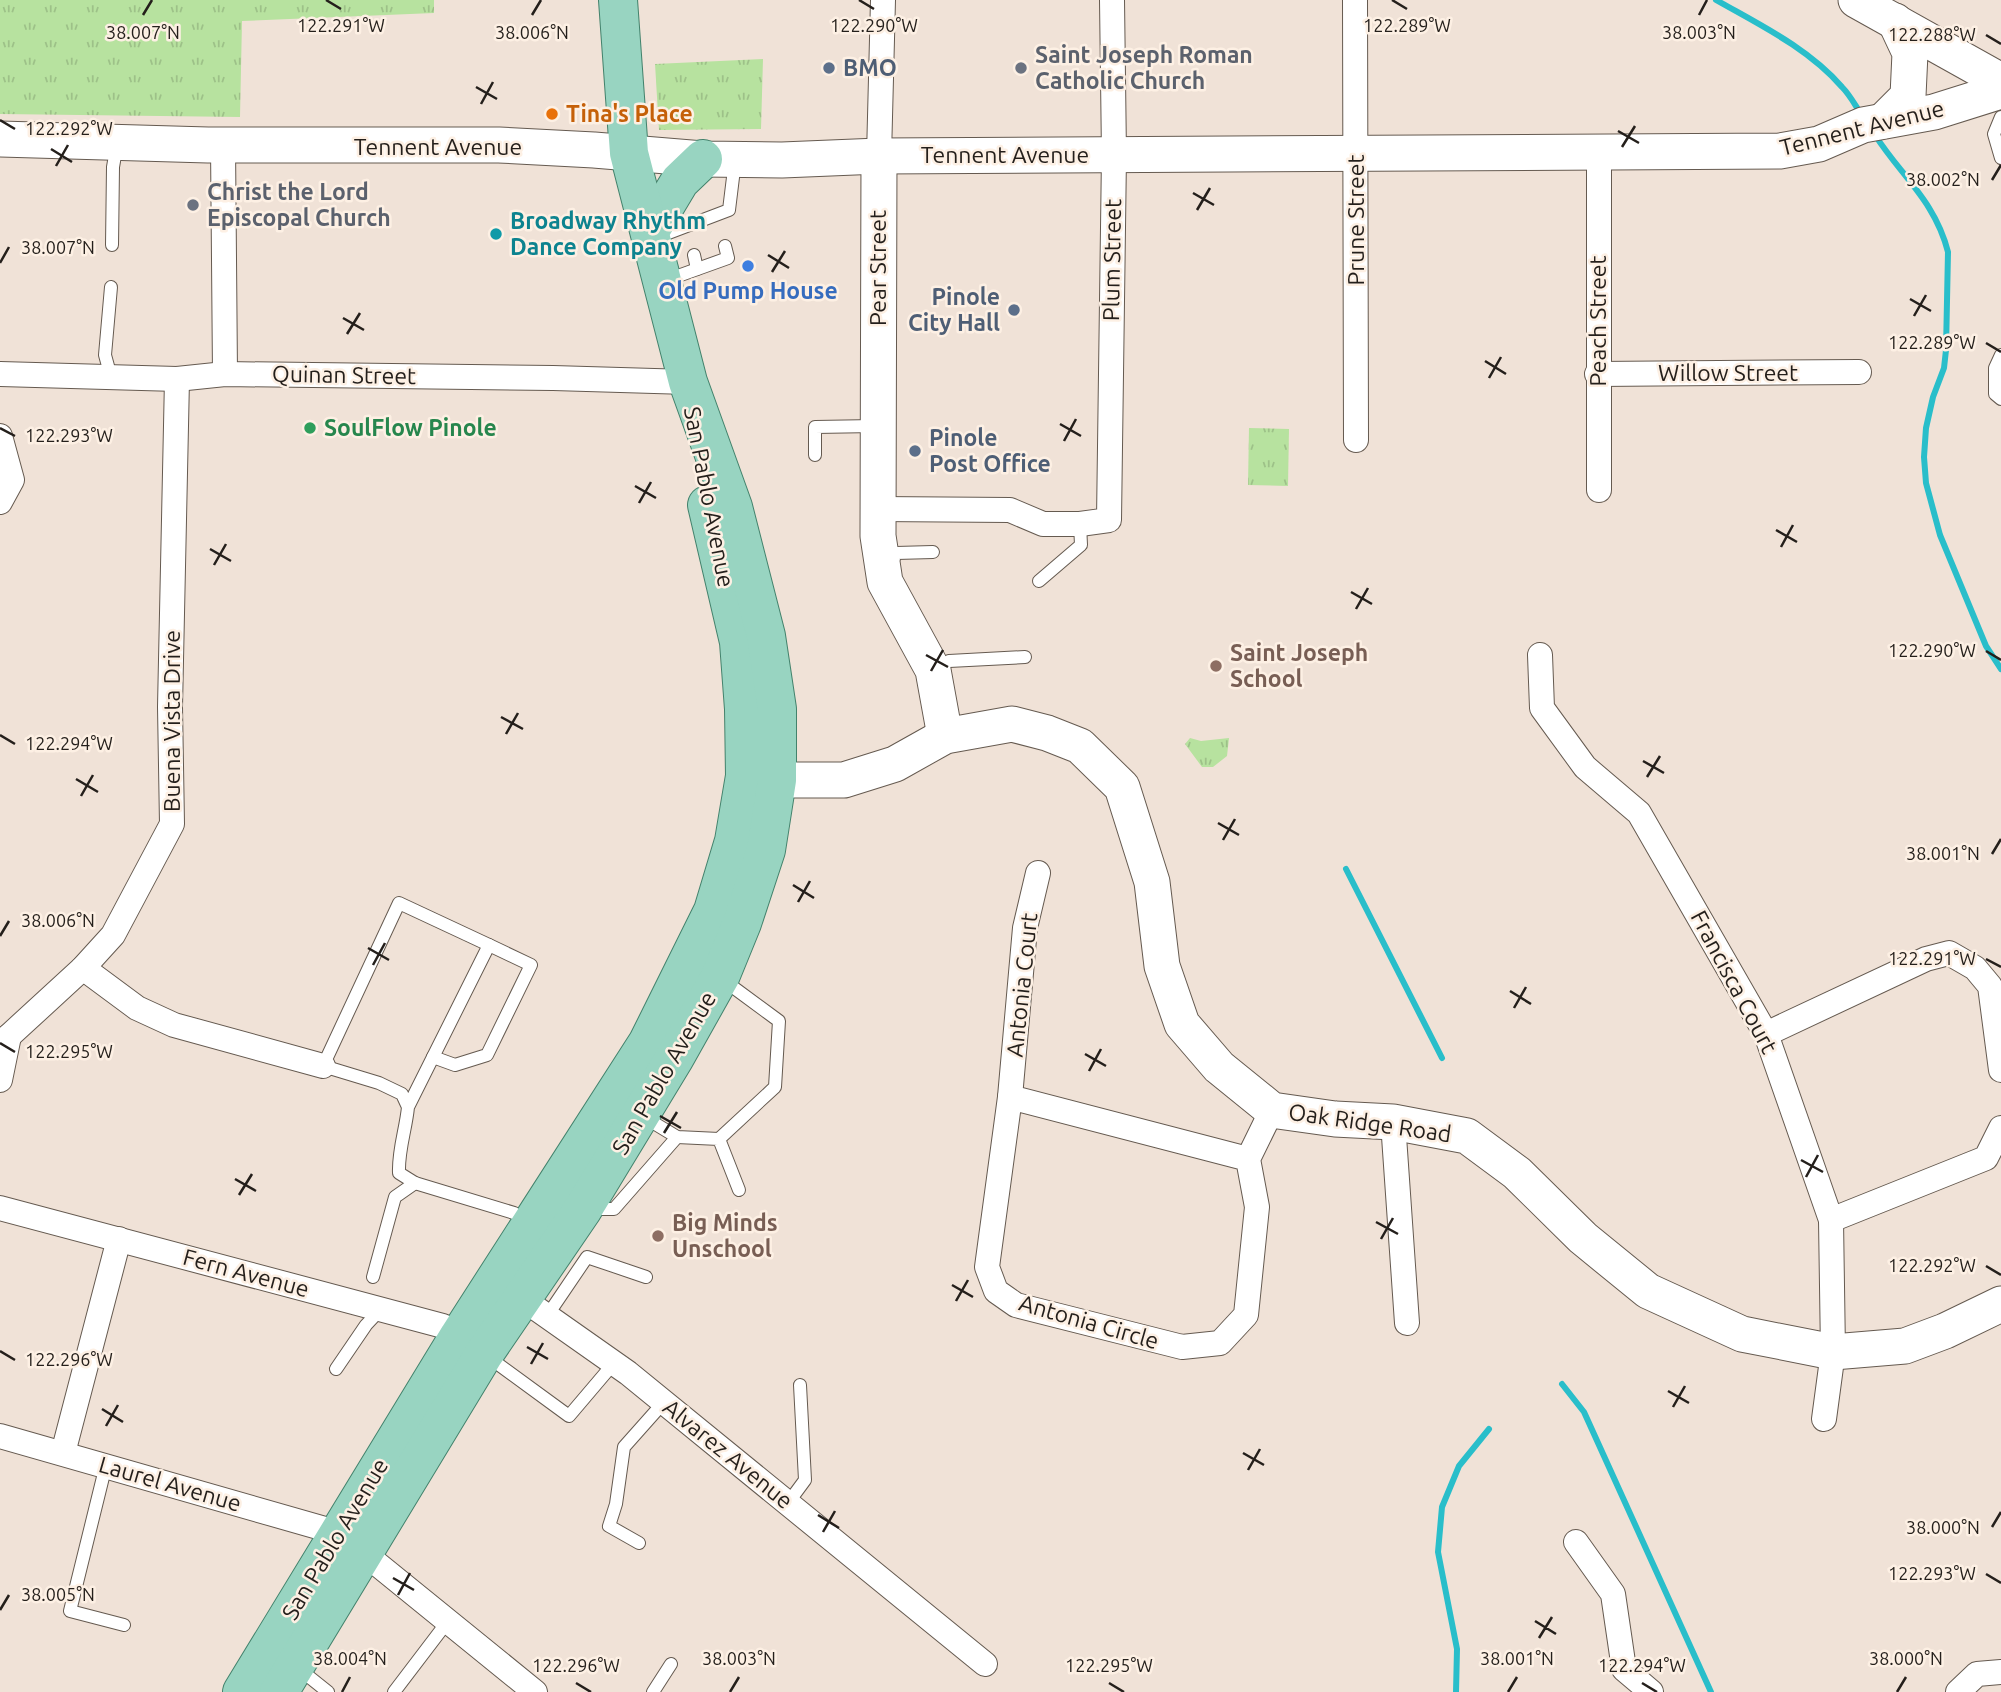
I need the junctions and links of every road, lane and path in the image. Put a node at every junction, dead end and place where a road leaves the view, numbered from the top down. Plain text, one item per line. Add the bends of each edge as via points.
1 (618, 0) edge
2 (883, 0) edge
3 (1112, 0) edge
4 (1355, 0) edge
5 (1856, 0) edge
6 (1895, 21) junction
7 (2001, 81) edge
8 (2001, 91) edge
9 (2001, 117) edge
10 (1883, 121) junction
11 (0, 139) edge
12 (117, 144) junction
13 (223, 145) junction
14 (1598, 152) junction
15 (629, 153) junction
16 (1114, 155) junction
17 (1356, 155) junction
18 (879, 156) junction
19 (2001, 158) edge
20 (719, 160) junction
21 (680, 231) junction
22 (112, 245) dead end
23 (725, 246) dead end
24 (710, 265) junction
25 (697, 269) junction
26 (661, 282) junction
27 (111, 287) dead end
28 (2001, 355) edge
29 (1859, 372) dead end
30 (0, 374) edge
31 (225, 374) junction
32 (1597, 374) junction
33 (111, 377) junction
34 (177, 379) junction
35 (688, 382) junction
36 (2001, 399) edge
37 (879, 426) junction
38 (0, 436) edge
39 (1356, 440) dead end
40 (815, 455) dead end
41 (1599, 490) dead end
42 (0, 502) edge
43 (878, 522) junction
44 (1080, 524) junction
45 (933, 552) dead end
46 (1039, 581) dead end
47 (885, 582) junction
48 (1540, 655) dead end
49 (1025, 657) dead end
50 (933, 670) junction
51 (945, 736) junction
52 (761, 778) junction
53 (1038, 873) dead end
54 (489, 945) junction
55 (83, 968) junction
56 (720, 976) junction
57 (5, 1034) edge
58 (1766, 1034) junction
59 (433, 1057) junction
60 (323, 1066) junction
61 (2001, 1070) edge
62 (0, 1080) edge
63 (1010, 1097) junction
64 (408, 1107) junction
65 (627, 1108) junction
66 (1272, 1110) junction
67 (1393, 1122) junction
68 (2001, 1128) edge
69 (677, 1137) junction
70 (719, 1139) junction
71 (1248, 1159) junction
72 (415, 1183) junction
73 (739, 1190) dead end
74 (0, 1208) edge
75 (583, 1209) junction
76 (1831, 1220) junction
77 (532, 1225) junction
78 (119, 1239) junction
79 (373, 1277) dead end
80 (646, 1277) dead end
81 (521, 1298) junction
82 (2001, 1304) edge
83 (381, 1309) junction
84 (1407, 1323) dead end
85 (472, 1345) junction
86 (1833, 1352) junction
87 (614, 1363) junction
88 (336, 1369) dead end
89 (800, 1385) dead end
90 (664, 1402) junction
91 (1824, 1419) dead end
92 (0, 1436) edge
93 (63, 1453) junction
94 (106, 1465) junction
95 (788, 1503) junction
96 (351, 1542) junction
97 (1576, 1542) dead end
98 (639, 1543) dead end
99 (448, 1621) junction
100 (124, 1625) dead end
101 (671, 1664) dead end
102 (985, 1664) dead end
103 (2001, 1672) edge
104 (287, 1679) edge
105 (242, 1692) edge
106 (328, 1692) edge
107 (394, 1692) edge
108 (535, 1692) edge
109 (653, 1692) edge
110 (1651, 1692) edge
111 (1958, 1692) edge

1 - 15 main road, San Pablo Avenue
2 - 18 street, Pear Street
3 - 16 street, Plum Street
4 - 17 street, Prune Street
5 - 6 street
6 - 7 street
6 - 10 street via 1910,53 1908,96
8 - 10 street, Tennent Avenue via 1934,112
9 - 19 lane via 1994,134
10 - 14 street, Tennent Avenue via 1819,144 1780,151
11 - 12 street, Tennent Avenue
12 - 13 street, Tennent Avenue
12 - 22 lane
13 - 15 street, Tennent Avenue via 499,145
13 - 31 street
14 - 17 street, Tennent Avenue
14 - 32 street, Peach Street
15 - 20 street, Tennent Avenue
15 - 21 main road, San Pablo Avenue
16 - 17 street, Tennent Avenue
16 - 18 street, Tennent Avenue
16 - 44 street, Plum Street via 1109,520
17 - 39 street, Prune Street
18 - 20 street, Tennent Avenue
18 - 37 street, Pear Street
20 - 21 main road via 680,181
20 - 21 lane via 729,210 718,221
21 - 26 main road, San Pablo Avenue
23 - 24 lane via 728,258
24 - 25 lane
24 - 25 lane via 701,253
25 - 26 lane
26 - 35 main road, San Pablo Avenue
27 - 33 lane via 105,355
28 - 36 lane via 1995,368 1995,394
29 - 32 street, Willow Street
30 - 33 street, Quinan Street
31 - 34 street, Quinan Street
31 - 35 street, Quinan Street
32 - 41 street, Peach Street
33 - 34 street, Quinan Street
34 - 55 street, Buena Vista Drive via 172,824 113,935
35 - 52 main road, San Pablo Avenue via 708,512 739,642 744,709
37 - 40 lane via 815,427
37 - 43 street, Pear Street
38 - 42 street via 12,481
43 - 44 street via 1010,510 1043,524
43 - 47 street, Pear Street
44 - 46 lane via 1081,545
45 - 47 lane via 895,552
47 - 50 street, Pear Street
48 - 58 street, Francisca Court via 1542,708 1585,767 1639,813
49 - 50 lane via 949,661
50 - 51 street, Pear Street
51 - 52 street, Oak Ridge Road via 895,764 844,780
51 - 66 street, Oak Ridge Road via 1012,724 1047,733 1080,746 1122,788 1152,882 1162,966 1182,1024 1219,1067
52 - 56 main road, San Pablo Avenue via 766,850
52 - 65 main road, San Pablo Avenue via 734,841 713,911 648,1042
53 - 63 street, Antonia Court via 1025,928
54 - 59 lane
54 - 59 lane via 531,965 487,1055 455,1065
54 - 60 lane via 400,902
55 - 57 street, Buena Vista Drive
55 - 60 street via 137,1008 174,1025
56 - 65 main road, San Pablo Avenue
56 - 70 lane via 779,1021 775,1087
57 - 62 street
58 - 61 street via 1926,959 1949,953 1975,968 1990,986
58 - 76 street, Francisca Court
59 - 64 lane
60 - 64 lane via 402,1094
63 - 71 street
63 - 71 street, Antonia Circle via 987,1267 996,1291 1016,1305 1181,1347 1220,1343 1246,1315 1257,1207
64 - 72 lane via 399,1172
65 - 69 lane
65 - 75 main road, San Pablo Avenue
65 - 77 main road, San Pablo Avenue
66 - 67 street, Oak Ridge Road
66 - 71 street
67 - 84 street
67 - 86 street, Oak Ridge Road via 1467,1136 1517,1173 1583,1238 1648,1291 1742,1334
68 - 76 street via 1986,1158
69 - 70 lane
69 - 75 lane via 614,1209
70 - 73 lane
72 - 77 lane via 514,1213
72 - 79 lane via 395,1197
74 - 78 street, Fern Avenue
75 - 81 main road, San Pablo Avenue
76 - 86 street, Francisca Court
77 - 81 main road, San Pablo Avenue
78 - 83 street, Fern Avenue
78 - 93 street
80 - 81 lane via 587,1256
81 - 85 main road, San Pablo Avenue
81 - 87 street, Alvarez Avenue
82 - 86 street, Oak Ridge Road via 1905,1346
83 - 85 street, Fern Avenue via 443,1326
83 - 88 lane
85 - 87 lane via 569,1416
85 - 96 main road, San Pablo Avenue
86 - 91 street, Francisca Court
87 - 90 street, Alvarez Avenue
89 - 95 lane via 805,1480
90 - 95 street, Alvarez Avenue
90 - 98 lane via 624,1447 609,1526
92 - 93 street, Laurel Avenue
93 - 94 street, Laurel Avenue
94 - 96 street, Laurel Avenue
94 - 100 lane via 70,1611
95 - 102 street, Alvarez Avenue
96 - 99 street
96 - 104 main road, San Pablo Avenue
96 - 105 main road, San Pablo Avenue
97 - 110 street via 1613,1594 1624,1669
99 - 107 lane
99 - 108 street
101 - 109 lane
103 - 111 street via 1977,1674
104 - 106 lane

